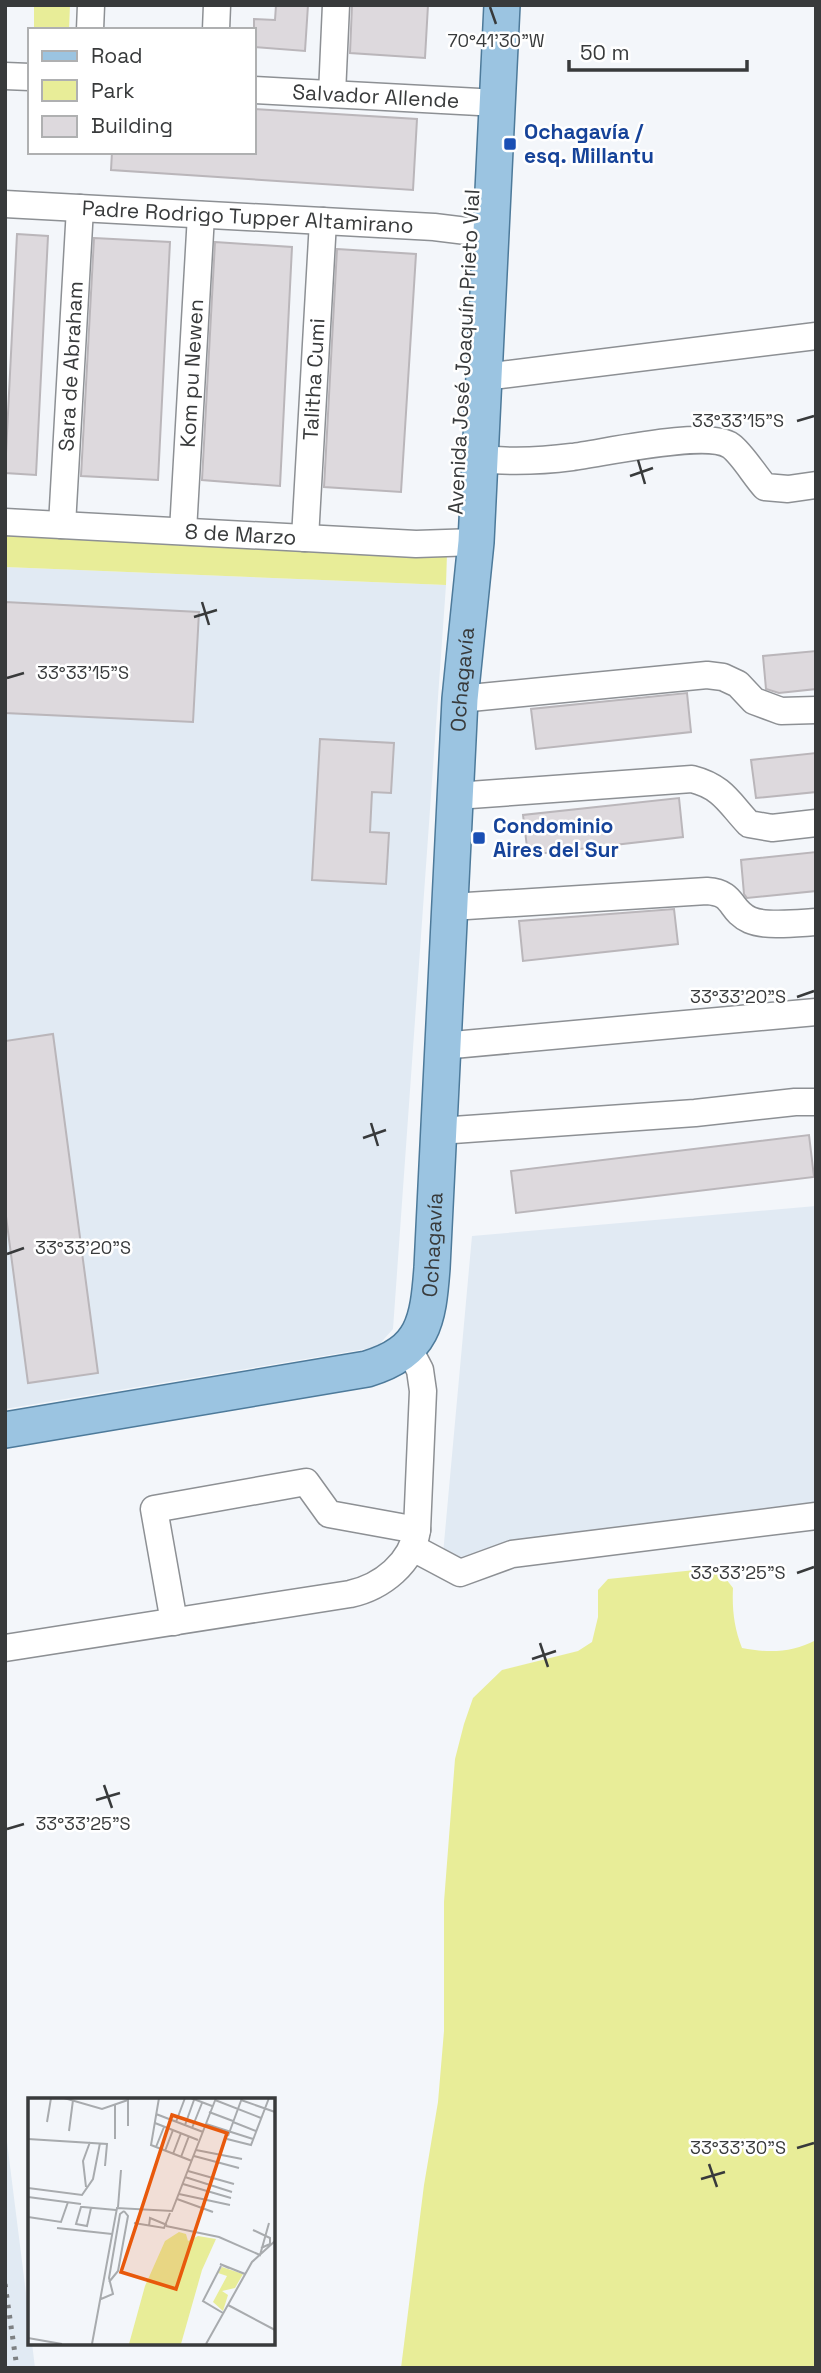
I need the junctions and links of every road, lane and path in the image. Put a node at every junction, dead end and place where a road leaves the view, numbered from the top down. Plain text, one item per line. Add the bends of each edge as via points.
1 (91, 5) edge
2 (217, 5) edge
3 (336, 5) edge
4 (479, 5) edge
5 (502, 5) edge
6 (90, 28) edge
7 (216, 28) edge
8 (5, 76) edge
9 (28, 77) edge
10 (256, 90) edge
11 (332, 94) junction
12 (486, 103) junction
13 (5, 204) edge
14 (80, 208) junction
15 (201, 215) junction
16 (323, 221) junction
17 (480, 233) junction
18 (816, 336) edge
19 (484, 377) junction
20 (481, 459) junction
21 (816, 485) edge
22 (5, 522) edge
23 (62, 525) junction
24 (183, 531) junction
25 (305, 538) junction
26 (466, 543) junction
27 (460, 699) junction
28 (816, 710) edge
29 (456, 796) junction
30 (816, 823) edge
31 (450, 907) junction
32 (816, 922) edge
33 (816, 1012) edge
34 (443, 1046) junction
35 (816, 1102) edge
36 (439, 1131) junction
37 (408, 1347) junction
38 (5, 1430) edge
39 (816, 1516) edge
40 (415, 1539) junction
41 (174, 1622) junction
42 (5, 1648) edge

1 - 6 street
2 - 7 street
3 - 11 street
4 - 12 main road
5 - 12 main road
8 - 9 street
10 - 11 street, Salvador Allende
11 - 12 street, Salvador Allende
12 - 17 main road
13 - 14 street, Padre Rodrigo Tupper Altamirano
14 - 15 street, Padre Rodrigo Tupper Altamirano
14 - 23 street, Sara de Abraham
15 - 16 street, Padre Rodrigo Tupper Altamirano
15 - 24 street, Kom pu Newen
16 - 17 street, Padre Rodrigo Tupper Altamirano
16 - 25 street, Talitha Cumi
17 - 19 main road
17 - 26 main road, Avenida José Joaquín Prieto Vial
18 - 19 street
19 - 20 main road
20 - 21 street via 570,457 716,439 731,446 765,487
20 - 26 main road
22 - 23 street, 8 de Marzo
23 - 24 street, 8 de Marzo
24 - 25 street, 8 de Marzo
25 - 26 street, 8 de Marzo
26 - 27 main road, Avenida José Joaquín Prieto Vial
27 - 28 street via 707,676 738,684 754,701 781,711
27 - 29 main road, Ochagavía
29 - 30 street via 692,779 710,783 749,824 772,828
29 - 31 main road, Ochagavía
31 - 32 street via 707,891 728,897 738,912 752,921
31 - 34 main road, Ochagavía
33 - 34 street
34 - 36 main road, Ochagavía
35 - 36 street
36 - 37 main road, Ochagavía via 428,1311
37 - 38 main road, Ochagavía via 366,1369
37 - 40 street via 420,1370 423,1391
39 - 40 street via 512,1554 460,1573
40 - 41 street via 391,1574 361,1592
40 - 41 street via 329,1514 306,1482 154,1509
41 - 42 street

